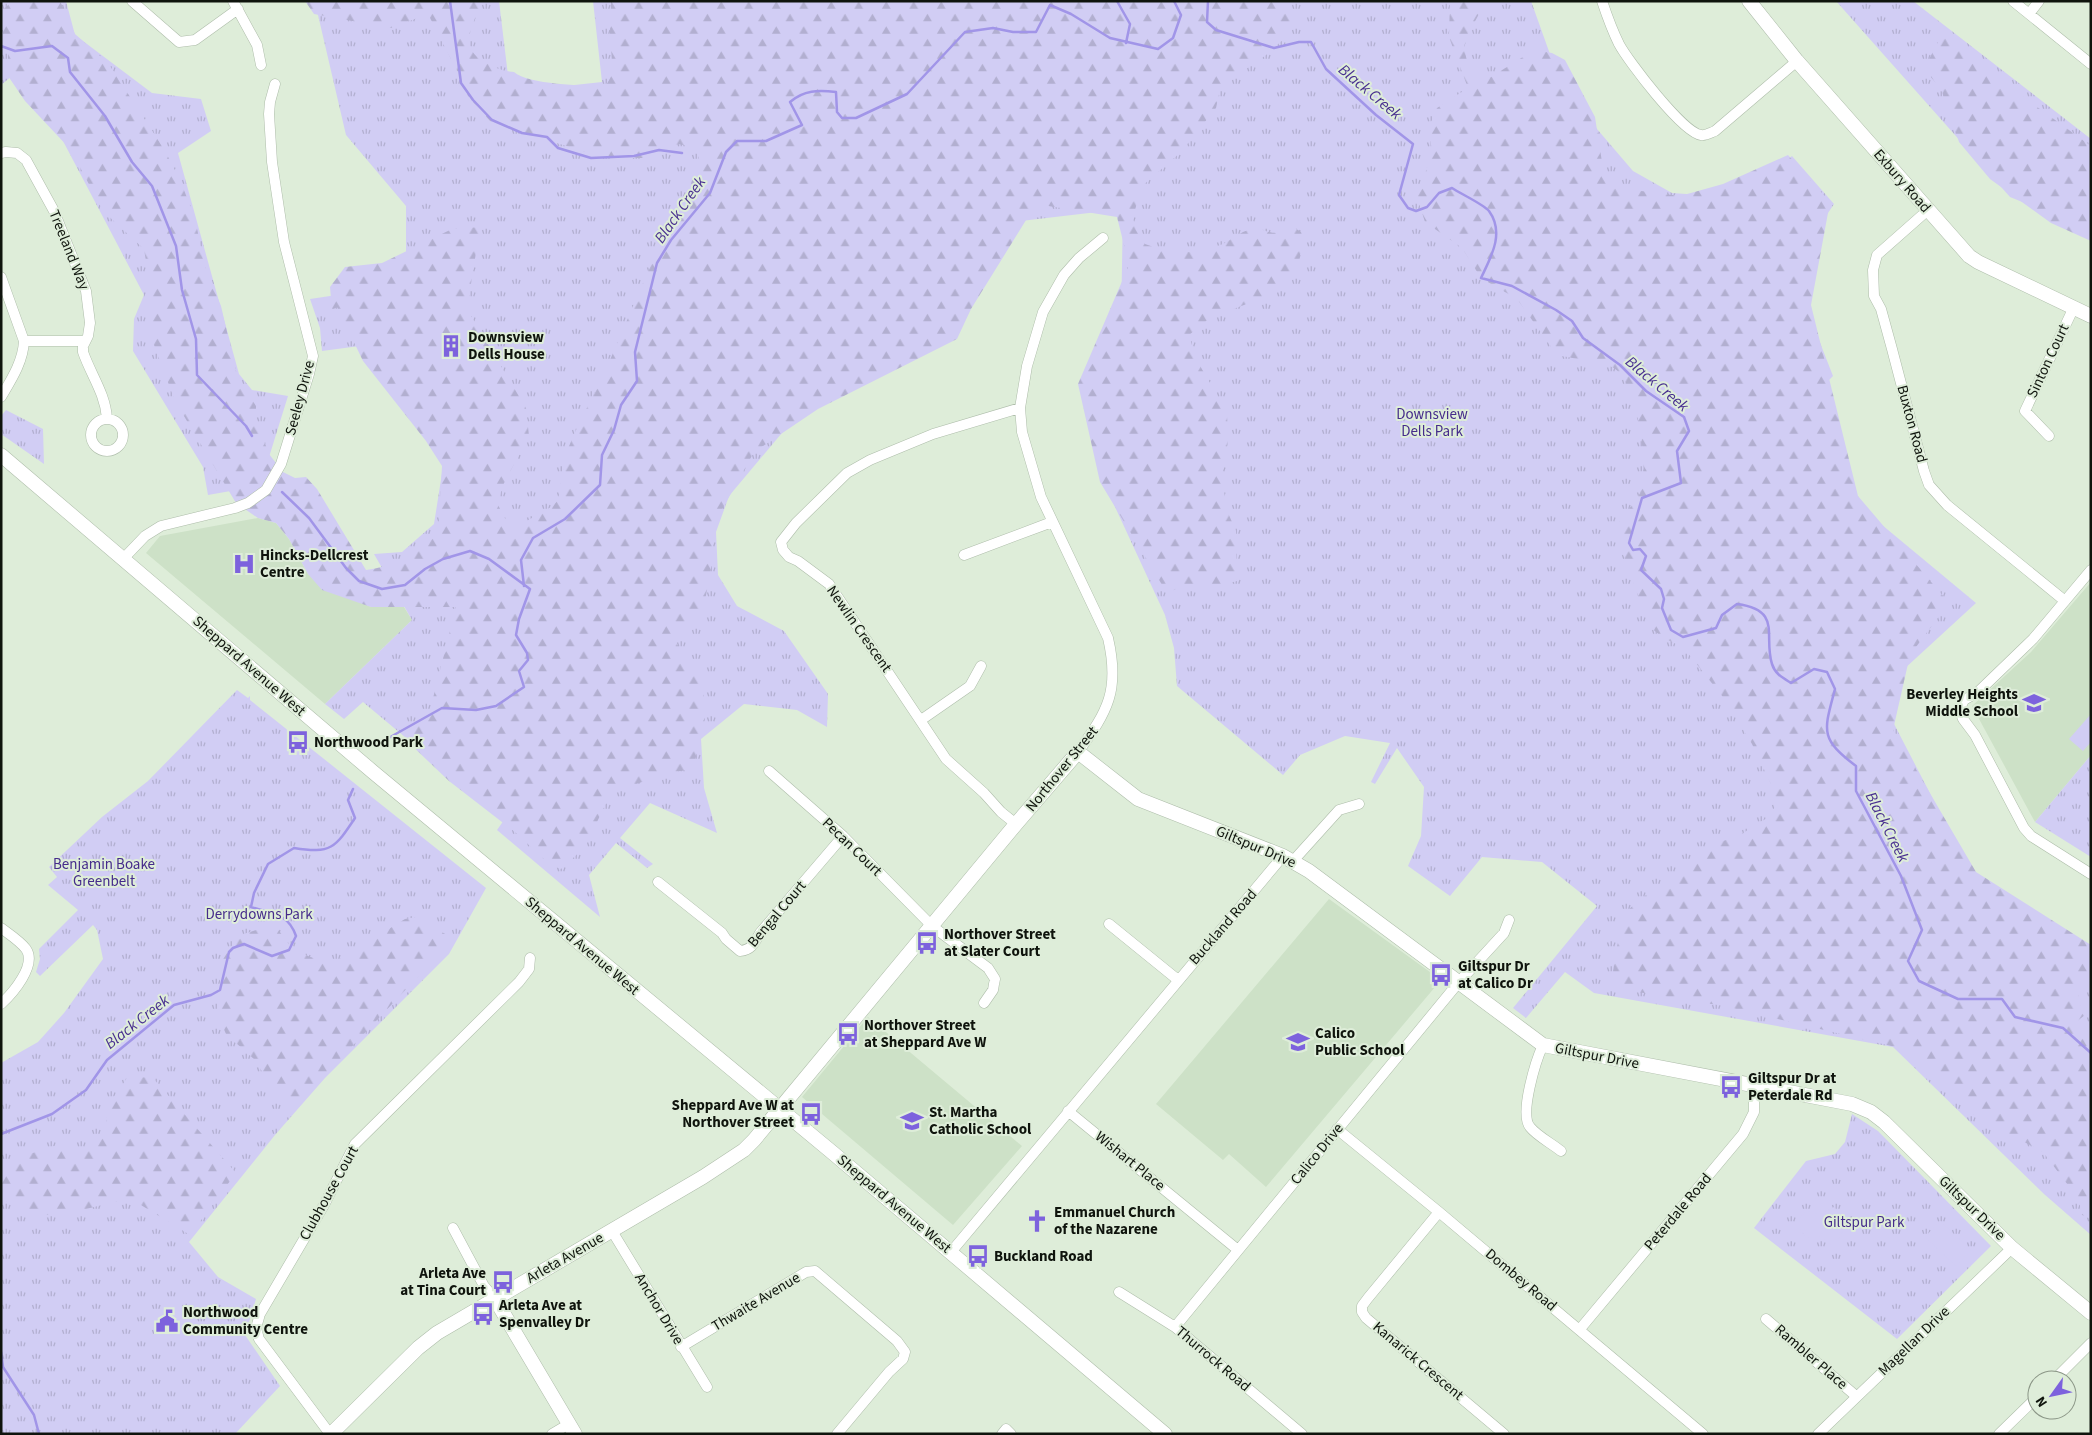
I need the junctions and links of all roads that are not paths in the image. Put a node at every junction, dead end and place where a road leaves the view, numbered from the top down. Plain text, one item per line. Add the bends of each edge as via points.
1 (132, 1) edge
2 (1602, 1) edge
3 (1749, 1) edge
4 (2013, 1) edge
5 (2040, 1) edge
6 (235, 5) edge
7 (2029, 14) junction
8 (1796, 61) junction
9 (2091, 64) edge
10 (261, 65) dead end
11 (275, 84) dead end
12 (1, 153) edge
13 (1928, 210) junction
14 (1103, 238) dead end
15 (1, 277) edge
16 (2074, 307) junction
17 (2091, 316) edge
18 (24, 341) junction
19 (85, 341) junction
20 (1, 398) edge
21 (1020, 408) junction
22 (107, 418) dead end
23 (2049, 436) dead end
24 (1, 455) edge
25 (1052, 522) junction
26 (964, 555) dead end
27 (124, 558) junction
28 (2091, 570) edge
29 (2065, 601) junction
30 (981, 666) dead end
31 (920, 720) junction
32 (1078, 752) junction
33 (769, 771) dead end
34 (1360, 804) dead end
35 (1016, 824) junction
36 (843, 836) junction
37 (1288, 859) junction
38 (2091, 874) edge
39 (658, 882) dead end
40 (1509, 920) dead end
41 (1109, 924) dead end
42 (932, 926) junction
43 (1, 928) edge
44 (530, 958) dead end
45 (1178, 980) junction
46 (1459, 982) junction
47 (984, 1003) dead end
48 (1, 1004) edge
49 (1543, 1045) junction
50 (1754, 1086) junction
51 (779, 1108) junction
52 (1068, 1111) junction
53 (1337, 1129) junction
54 (1561, 1151) dead end
55 (1440, 1212) junction
56 (453, 1228) dead end
57 (612, 1231) junction
58 (2012, 1248) junction
59 (1238, 1250) junction
60 (951, 1252) junction
61 (1119, 1292) dead end
62 (495, 1299) junction
63 (2091, 1313) edge
64 (1766, 1319) dead end
65 (1176, 1327) junction
66 (1580, 1329) junction
67 (2091, 1343) edge
68 (681, 1347) junction
69 (2064, 1370) edge
70 (707, 1387) dead end
71 (1856, 1396) junction
72 (2027, 1406) edge
73 (572, 1429) edge
74 (330, 1434) edge
75 (552, 1434) edge
76 (837, 1434) edge
77 (1002, 1434) edge
78 (1011, 1434) edge
79 (1165, 1434) edge
80 (1302, 1434) edge
81 (1504, 1434) edge
82 (1703, 1434) edge
83 (1818, 1434) edge
84 (1999, 1434) edge

1 - 6 street via 179,42 195,40
2 - 8 street via 1608,21 1630,62 1686,126 1701,135 1715,131
3 - 8 street, Exbury Road
4 - 7 street
5 - 7 street
6 - 10 street via 257,45
7 - 9 street
8 - 13 street, Exbury Road
11 - 27 street, Seeley Drive via 269,114 272,162 284,242 313,356 281,464 266,490 248,503 161,526 144,536
12 - 19 street, Treeland Way via 17,153 26,160 54,210 86,291 90,323
13 - 16 street, Exbury Road via 1978,262
13 - 29 street, Buxton Road via 1877,255 1872,270 1874,296 1892,349 1924,471 1929,484 1947,505
14 - 21 street, Northover Street via 1064,275 1042,312 1030,351
15 - 18 street
16 - 17 street, Exbury Road
16 - 23 street, Sinton Court via 2025,412
18 - 19 street
18 - 20 street via 14,378
19 - 22 street, Treeland Way via 83,352 102,393
21 - 25 street, Northover Street via 1026,449
21 - 31 street, Newlin Crescent via 933,434 870,460 847,473 781,542 789,557 828,584
24 - 27 street, Sheppard Avenue West
25 - 26 street
25 - 32 street, Northover Street via 1108,638 1113,662 1111,694 1106,710
27 - 51 street, Sheppard Avenue West via 373,772
28 - 29 street
29 - 38 street via 2033,639 1978,692 1964,700 1961,714 2024,828 2031,836
30 - 31 street via 970,686
31 - 35 street, Newlin Crescent via 946,759
32 - 35 street, Northover Street
32 - 37 street, Giltspur Drive via 1138,799
33 - 36 street, Pecan Court
34 - 37 street, Buckland Road via 1339,810
35 - 42 street, Northover Street
36 - 39 street, Bengal Court via 747,951 740,951
36 - 42 street, Pecan Court
37 - 45 street, Buckland Road
37 - 46 street, Giltspur Drive
40 - 46 street, Calico Drive via 1504,933
41 - 45 street
42 - 47 street, Pecan Court via 988,968 994,984
42 - 51 street, Northover Street
43 - 48 street via 26,949 30,960 24,975
44 - 74 street, Clubhouse Court via 529,970 519,982 355,1144 324,1205 260,1314 256,1328 259,1339
45 - 52 street, Buckland Road
46 - 49 street, Giltspur Drive
46 - 53 street, Calico Drive
49 - 50 street, Giltspur Drive
49 - 54 street via 1537,1058 1526,1121
50 - 58 street, Giltspur Drive via 1852,1104 1871,1112
50 - 66 street, Peterdale Road via 1754,1112 1743,1134
51 - 57 street, Arleta Avenue via 744,1150
51 - 60 street, Sheppard Avenue West
52 - 59 street, Wishart Place
52 - 60 street, Buckland Road
53 - 55 street, Dombey Road
53 - 59 street, Calico Drive
55 - 66 street, Dombey Road
55 - 81 street, Kanarick Crescent via 1368,1298 1362,1312
56 - 62 street via 484,1286
57 - 62 street, Arleta Avenue
57 - 68 street, Anchor Drive
58 - 63 street, Giltspur Drive
58 - 71 street, Magellan Drive
59 - 65 street, Calico Drive
60 - 79 street, Sheppard Avenue West
61 - 65 street, Thurrock Road
62 - 73 street
62 - 74 street, Arleta Avenue via 418,1348
64 - 71 street, Rambler Place
65 - 80 street, Thurrock Road
66 - 82 street, Dombey Road
67 - 69 street
68 - 70 street, Anchor Drive
68 - 76 street, Thwaite Avenue via 806,1272 815,1271 897,1341 905,1352 903,1359
71 - 83 street, Magellan Drive
72 - 84 street
73 - 75 street
77 - 78 street via 1006,1430

